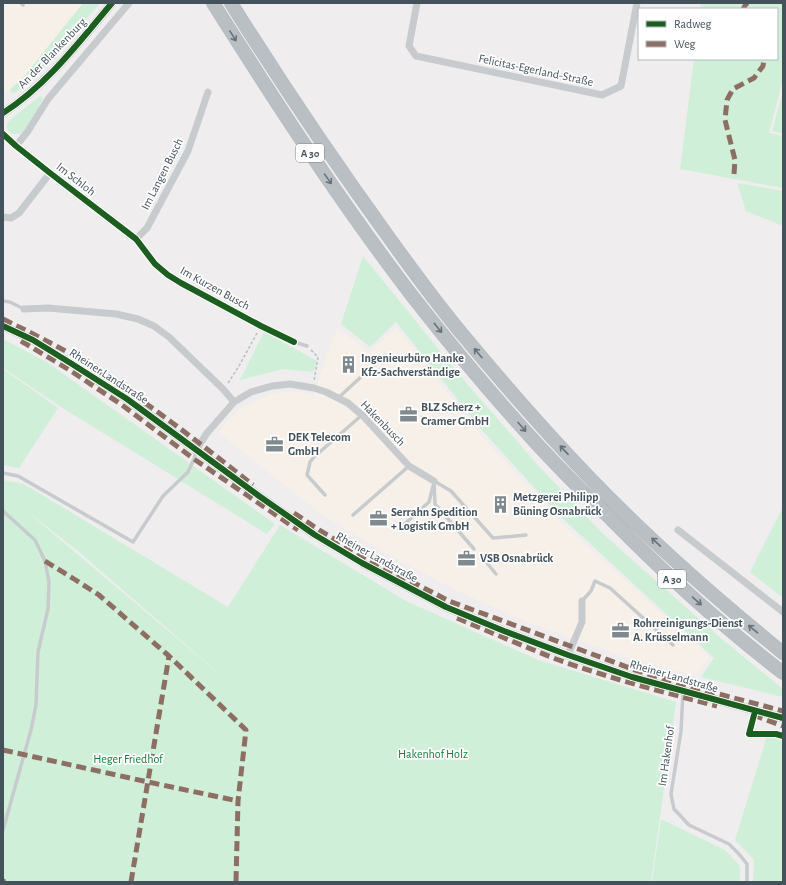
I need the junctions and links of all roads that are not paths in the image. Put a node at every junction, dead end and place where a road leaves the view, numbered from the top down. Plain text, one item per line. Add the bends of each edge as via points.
1 (112, 3) edge
2 (130, 3) edge
3 (213, 3) edge
4 (230, 3) edge
5 (418, 3) edge
6 (637, 3) edge
7 (208, 92) dead end
8 (3, 113) edge
9 (3, 134) edge
10 (16, 146) junction
11 (50, 173) junction
12 (3, 217) edge
13 (136, 239) junction
14 (3, 301) edge
15 (24, 309) joint
16 (3, 326) edge
17 (294, 342) joint
18 (307, 346) road end
19 (385, 355) dead end
20 (338, 398) junction
21 (234, 402) junction
22 (362, 415) junction
23 (196, 450) junction
24 (409, 466) junction
25 (3, 473) edge
26 (434, 481) junction
27 (325, 495) dead end
28 (3, 511) edge
29 (353, 515) dead end
30 (399, 529) dead end
31 (678, 530) dead end
32 (526, 536) dead end
33 (474, 549) dead end
34 (482, 557) dead end
35 (496, 574) dead end
36 (582, 601) joint
37 (783, 612) edge
38 (673, 645) dead end
39 (783, 653) edge
40 (568, 655) junction
41 (783, 673) edge
42 (684, 691) junction
43 (783, 718) edge
44 (3, 830) edge
45 (746, 882) edge

1 - 8 street, An der Blankenburg via 56,68 26,97
2 - 10 street, An der Blankenburg via 48,99
3 -> 41 highway, A 30 via 304,145 366,234 476,375 568,477 678,585
39 -> 4 highway, A 30 via 685,570 586,474 461,333 376,220
5 - 6 street, Felicitas-Egerland-Straße via 409,46 416,56 602,95 621,86
7 - 13 street, Im Langen Busch via 188,151 147,228
9 - 10 street, Im Schloh
10 - 11 street, Im Schloh
11 - 12 street, Im Schloh via 18,213 11,218
11 - 13 street, Im Schloh
13 - 17 street, Im Kurzen Busch via 155,264 181,284
14 - 15 lane
15 - 21 street via 48,308 116,314 154,326 169,337
16 - 23 street, Rheiner Landstraße via 33,340 127,399
17 - 18 lane
19 - 20 lane
20 - 21 street, Hakenbusch via 314,388 290,384 251,392
20 - 22 street, Hakenbusch
21 - 23 street, Hakenbusch
22 - 24 street, Hakenbusch
22 - 27 lane via 310,462 307,475
23 - 25 lane via 188,472 163,496 134,542 18,476
23 - 40 street, Rheiner Landstraße via 302,526 362,563 446,607
24 - 26 street, Hakenbusch
24 - 29 lane
26 - 30 lane via 429,502
26 - 32 lane via 451,491 493,538
26 - 33 lane via 435,504
28 - 44 lane via 34,540 44,561 48,582 48,610 38,652 34,718
31 - 37 street
34 - 35 lane
36 - 38 lane via 595,582 610,588
36 - 40 street via 582,622
40 - 42 street, Rheiner Landstraße via 632,677
42 - 43 street, Rheiner Landstraße
42 - 45 lane, Im Hakenhof via 681,731 671,794 674,809 689,825 729,844 739,854 747,864

